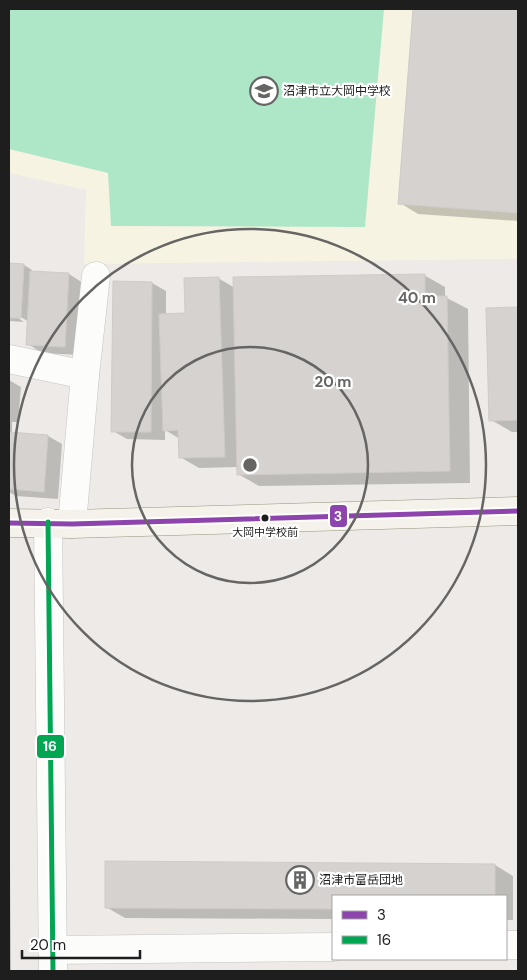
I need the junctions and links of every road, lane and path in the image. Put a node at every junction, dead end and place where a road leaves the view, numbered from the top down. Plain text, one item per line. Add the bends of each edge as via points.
1 (96, 276) dead end
2 (9, 359) edge
3 (85, 375) junction
4 (518, 512) edge
5 (9, 523) edge
6 (60, 523) junction
7 (332, 947) edge
8 (53, 961) edge

1 - 3 street
2 - 3 street
3 - 6 street
4 - 6 street
5 - 6 street
6 - 8 street
7 - 8 street

